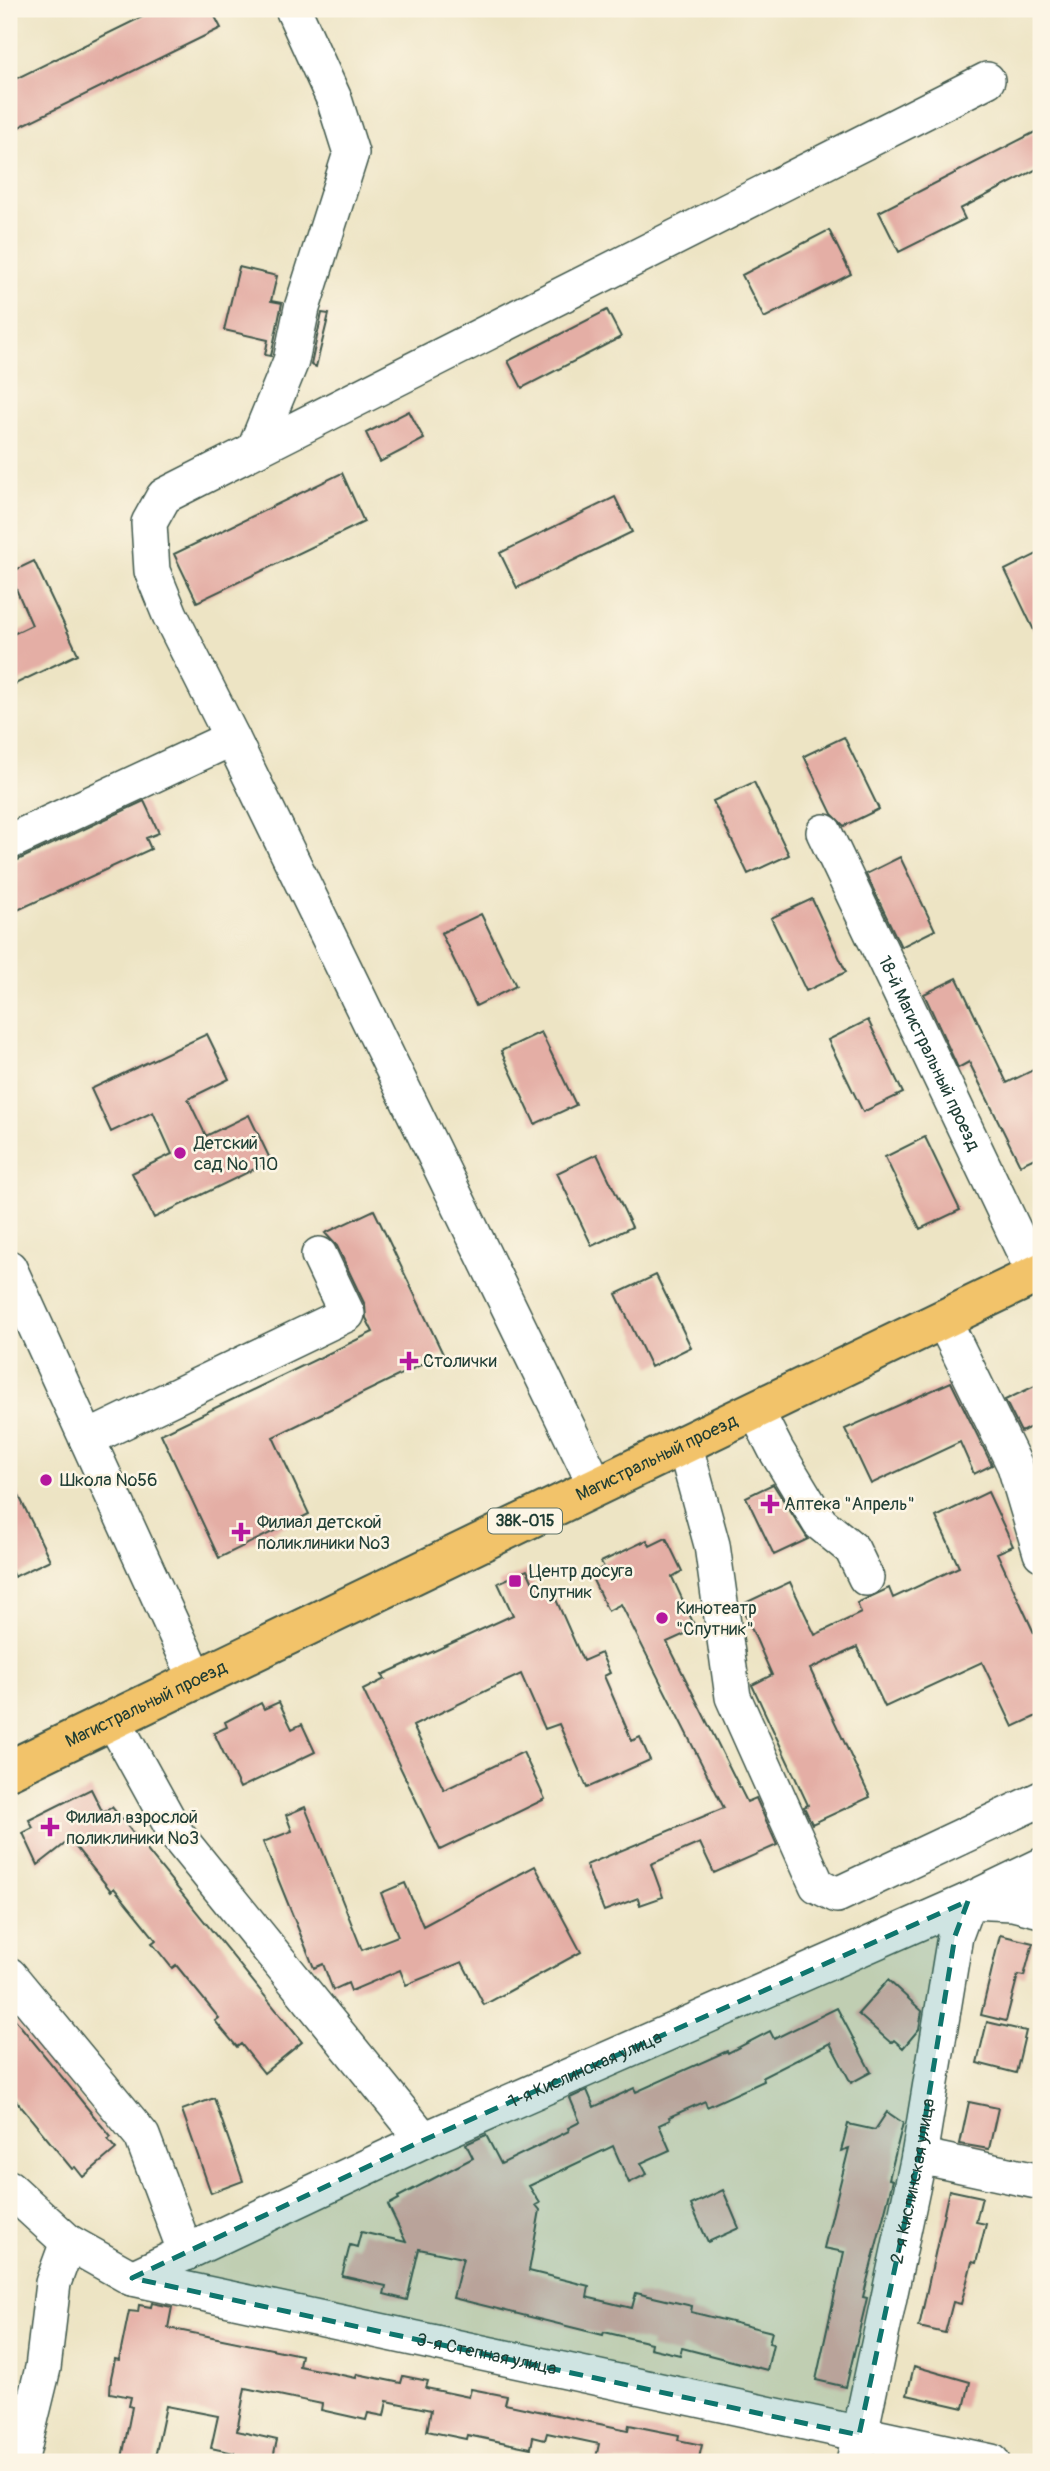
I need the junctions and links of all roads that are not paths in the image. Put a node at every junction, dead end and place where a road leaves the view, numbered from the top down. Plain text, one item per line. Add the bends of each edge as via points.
1 (293, 9) edge
2 (987, 80) dead end
3 (256, 450) junction
4 (232, 738) junction
5 (824, 832) dead end
6 (9, 842) edge
7 (319, 1255) dead end
8 (9, 1268) edge
9 (1038, 1273) edge
10 (943, 1319) junction
11 (755, 1409) junction
12 (87, 1439) junction
13 (684, 1443) junction
14 (596, 1486) junction
15 (1041, 1553) edge
16 (866, 1578) dead end
17 (197, 1680) junction
18 (113, 1720) junction
19 (9, 1770) edge
20 (1041, 1799) edge
21 (1041, 1866) edge
22 (968, 1901) junction
23 (1041, 1910) edge
24 (9, 1976) edge
25 (424, 2140) junction
26 (919, 2156) junction
27 (1041, 2182) edge
28 (9, 2189) edge
29 (68, 2242) junction
30 (186, 2253) junction
31 (132, 2278) junction
32 (857, 2449) edge
33 (20, 2462) edge
34 (992, 2462) edge

1 - 3 street via 334,99 351,153 302,308 291,361
2 - 3 street
3 - 4 street via 164,496 149,523 152,571
4 - 6 street
4 - 14 street
5 - 9 street, 18-й Магистральный проезд
7 - 12 street via 347,1314
8 - 12 street
9 - 10 main road, Магистральный проезд / 38К-015
10 - 11 main road, Магистральный проезд / 38К-015
10 - 15 street via 1015,1466
11 - 13 main road, Магистральный проезд / 38К-015
11 - 16 street via 820,1523 852,1549
12 - 17 street
13 - 14 main road, Магистральный проезд / 38К-015
13 - 20 street via 712,1545 733,1697 817,1885 837,1895
14 - 17 main road, Магистральный проезд / 38К-015
17 - 18 main road, Магистральный проезд / 38К-015
18 - 19 main road, Магистральный проезд / 38К-015
18 - 25 street via 176,1835
21 - 22 street, 1-я Кислинская улица
22 - 23 street via 1013,1903
22 - 25 street, 1-я Кислинская улица
22 - 26 street, 2-я Кислинская улица via 955,1936
24 - 30 street via 142,2136
25 - 30 street, 1-я Кислинская улица
26 - 27 street
26 - 32 street, 2-я Кислинская улица
28 - 29 street, 3-я Степная улица
29 - 31 street, 3-я Степная улица
29 - 33 street via 53,2283 43,2368
30 - 31 street, 1-я Кислинская улица
31 - 32 street, 3-я Степная улица
32 - 34 street, 3-я Степная улица

